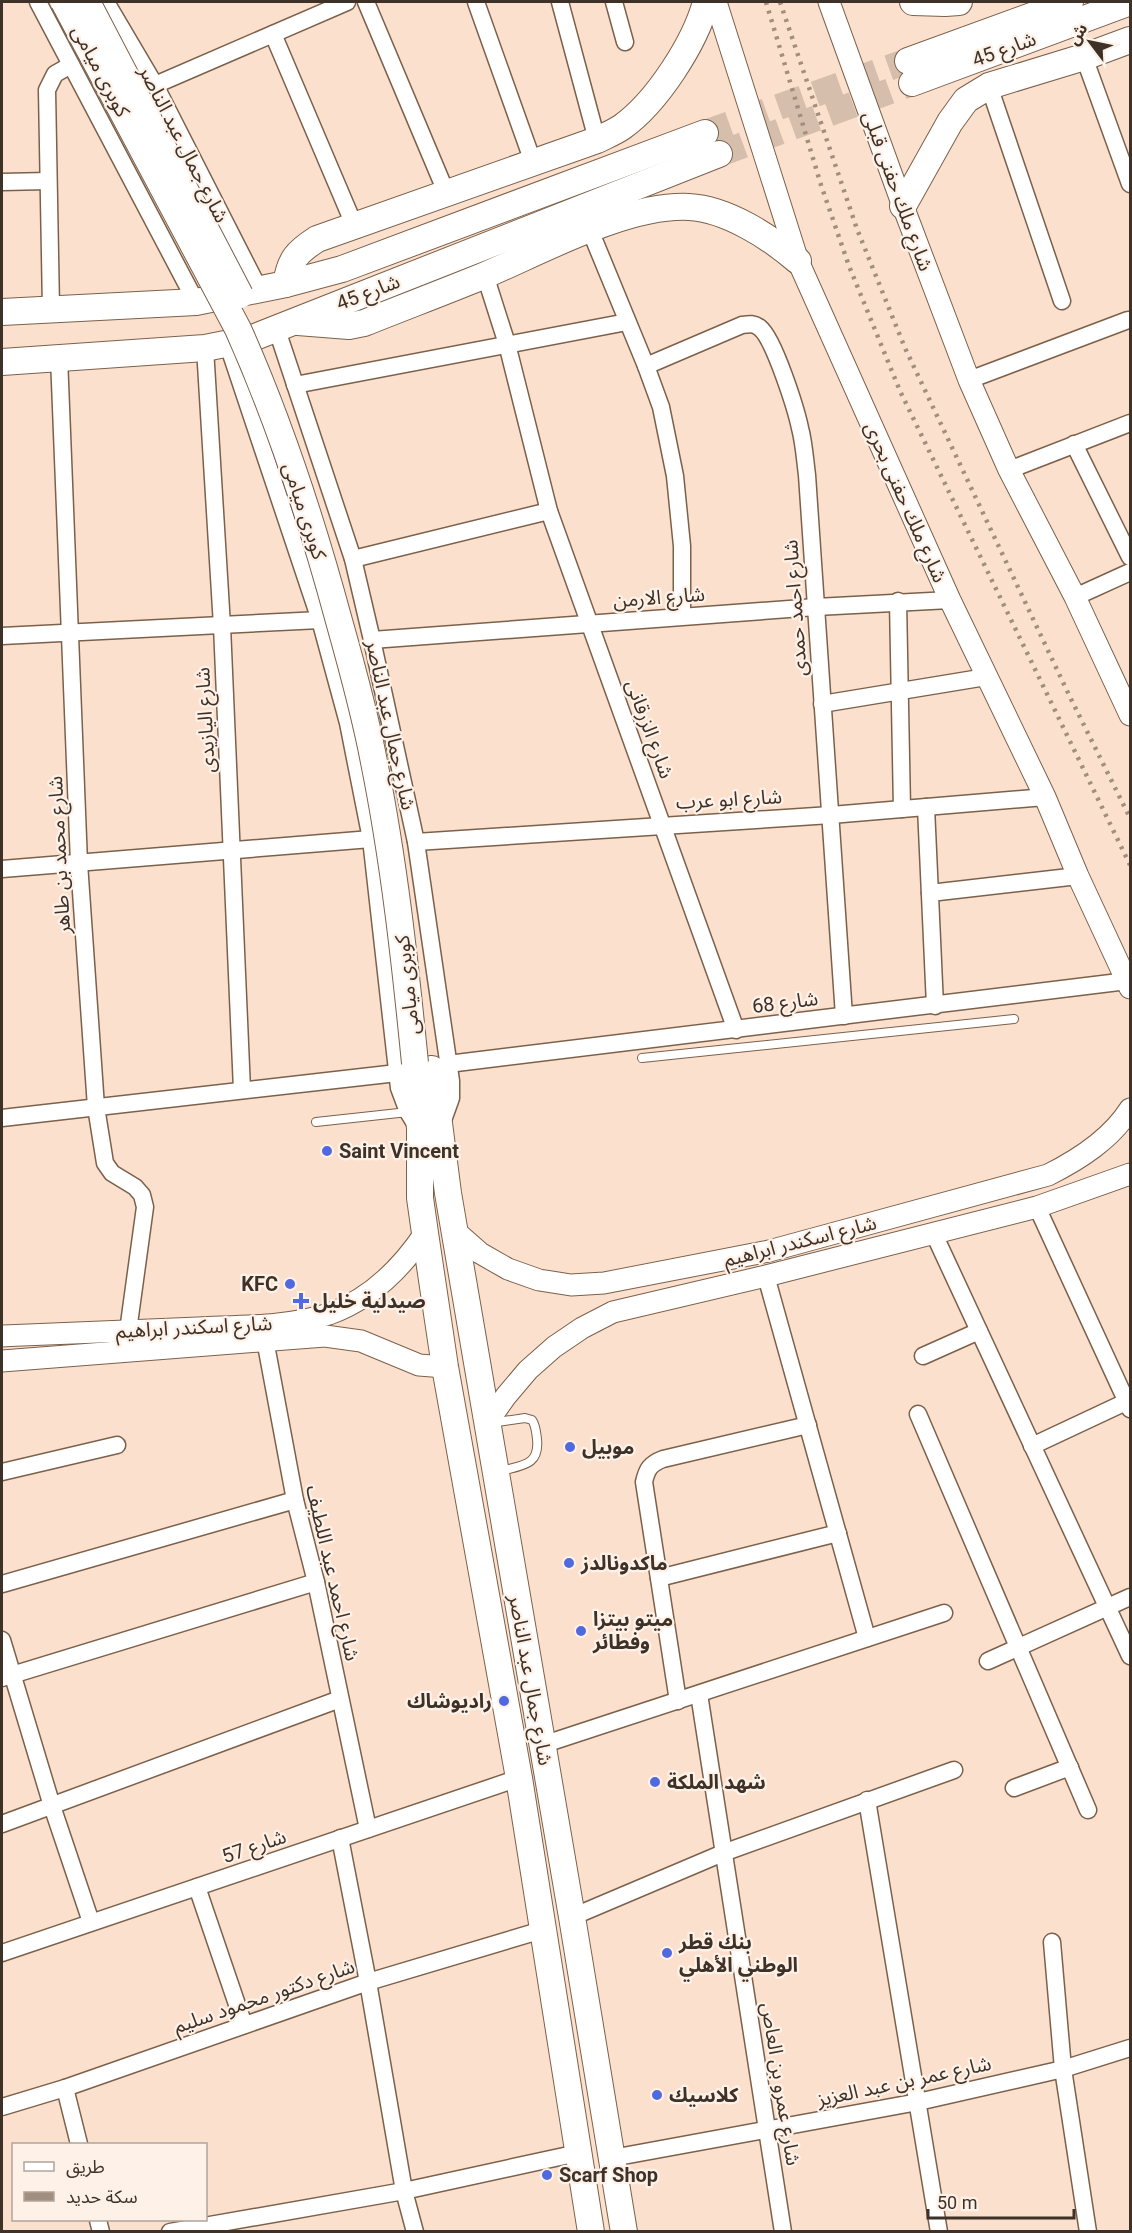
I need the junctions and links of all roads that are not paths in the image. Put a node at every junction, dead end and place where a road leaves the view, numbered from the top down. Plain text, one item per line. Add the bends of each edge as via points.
1 (38, 2) edge
2 (64, 2) edge
3 (87, 2) edge
4 (106, 2) edge
5 (346, 2) edge
6 (366, 2) edge
7 (476, 2) edge
8 (560, 2) edge
9 (614, 2) edge
10 (706, 2) edge
11 (716, 2) edge
12 (829, 2) edge
13 (913, 2) edge
14 (959, 2) edge
15 (1070, 2) edge
16 (1131, 2) edge
17 (327, 5) edge
18 (273, 34) junction
19 (1131, 40) edge
20 (625, 42) dead end
21 (1084, 57) junction
22 (71, 65) junction
23 (156, 85) junction
24 (989, 86) junction
25 (705, 133) tunnel mouth
26 (597, 140) junction
27 (719, 154) tunnel mouth
28 (533, 162) junction
29 (48, 181) junction
30 (2, 182) edge
31 (1131, 184) edge
32 (446, 192) junction
33 (903, 206) junction
34 (355, 227) junction
35 (590, 230) junction
36 (798, 261) junction
37 (485, 274) junction
38 (286, 284) junction
39 (259, 289) junction
40 (1062, 301) dead end
41 (196, 302) junction
42 (51, 309) junction
43 (2, 312) edge
44 (1128, 320) dead end
45 (627, 322) junction
46 (286, 325) junction
47 (507, 344) junction
48 (217, 347) junction
49 (59, 357) junction
50 (2, 362) edge
51 (646, 366) junction
52 (969, 380) junction
53 (295, 385) junction
54 (1131, 423) edge
55 (1074, 444) junction
56 (1009, 470) junction
57 (549, 511) junction
58 (1131, 557) edge
59 (353, 559) junction
60 (1131, 572) edge
61 (1074, 597) junction
62 (950, 600) junction
63 (898, 601) junction
64 (816, 607) junction
65 (681, 616) junction
66 (320, 620) junction
67 (590, 624) junction
68 (222, 626) junction
69 (71, 633) junction
70 (2, 636) edge
71 (372, 640) junction
72 (986, 677) junction
73 (900, 692) junction
74 (822, 704) junction
75 (1131, 715) edge
76 (1045, 797) junction
77 (926, 807) junction
78 (902, 809) junction
79 (831, 815) junction
80 (662, 824) junction
81 (371, 838) junction
82 (416, 842) junction
83 (232, 850) junction
84 (79, 863) junction
85 (2, 869) edge
86 (1078, 876) junction
87 (930, 893) junction
88 (1129, 985) edge
89 (844, 1016) junction
90 (925, 1016) junction
91 (1014, 1019) dead end
92 (736, 1030) junction
93 (705, 1033) junction
94 (707, 1051) junction
95 (642, 1058) dead end
96 (423, 1067) junction
97 (242, 1090) junction
98 (96, 1107) junction
99 (1131, 1109) edge
100 (2, 1118) edge
101 (316, 1122) dead end
102 (422, 1123) junction
103 (1131, 1174) edge
104 (1048, 1175) junction
105 (1060, 1200) junction
106 (1037, 1207) junction
107 (455, 1231) junction
108 (425, 1233) junction
109 (934, 1234) junction
110 (766, 1276) junction
111 (128, 1331) junction
112 (979, 1331) junction
113 (264, 1333) junction
114 (2, 1336) edge
115 (923, 1356) dead end
116 (2, 1361) edge
117 (445, 1366) junction
118 (1129, 1403) edge
119 (918, 1414) dead end
120 (486, 1424) junction
121 (808, 1425) junction
122 (117, 1445) dead end
123 (1032, 1446) junction
124 (2, 1472) edge
125 (495, 1473) junction
126 (295, 1500) junction
127 (838, 1533) junction
128 (659, 1578) junction
129 (316, 1582) junction
130 (2, 1584) edge
131 (1131, 1597) edge
132 (1107, 1609) junction
133 (944, 1613) dead end
134 (867, 1638) junction
135 (2, 1640) edge
136 (1019, 1647) junction
137 (1131, 1656) edge
138 (988, 1661) dead end
139 (7, 1677) edge
140 (699, 1694) junction
141 (340, 1699) junction
142 (678, 1701) junction
143 (542, 1746) junction
144 (1070, 1767) junction
145 (954, 1770) dead end
146 (519, 1778) junction
147 (1014, 1788) dead end
148 (867, 1800) junction
149 (52, 1806) junction
150 (1088, 1810) dead end
151 (2, 1824) edge
152 (368, 1829) junction
153 (340, 1838) junction
154 (723, 1853) junction
155 (197, 1887) junction
156 (572, 1917) junction
157 (91, 1922) junction
158 (542, 1930) junction
159 (1052, 1942) dead end
160 (2, 1953) edge
161 (368, 1982) junction
162 (244, 2025) junction
163 (1131, 2048) edge
164 (1063, 2069) junction
165 (65, 2088) junction
166 (918, 2102) junction
167 (2, 2107) edge
168 (767, 2130) junction
169 (79, 2143) edge
170 (578, 2153) junction
171 (612, 2158) junction
172 (404, 2191) junction
173 (170, 2232) edge
174 (415, 2232) edge
175 (591, 2232) edge
176 (624, 2232) edge
177 (783, 2232) edge
178 (939, 2232) edge
179 (1088, 2232) edge

1 - 22 street
2 - 96 main road, كوبرى ميامى, bridge via 238,329 315,532 374,762
3 - 96 main road, كوبرى ميامى, bridge via 254,324 328,526 387,759 417,941
4 - 23 street, شارع جمال عبد الناصر
5 - 17 street
6 - 32 street
7 - 28 street
8 - 26 street
9 - 20 street
10 - 26 main road via 690,41 656,93 621,128
11 - 36 street, شارع ملك حفنى بحرى
12 - 33 street, شارع ملك حفنى قبلى
13 - 14 main road
15 - 16 main road, شارع 45 via 910,72
17 - 18 street
18 - 23 street
18 - 34 street
19 - 21 main road
21 - 24 main road
21 - 31 street
22 - 29 street via 55,74 47,90
22 - 41 street
23 - 39 street, شارع جمال عبد الناصر
24 - 33 main road via 966,100 950,122
24 - 40 street
25 - 38 main road, شارع 45 via 342,269
26 - 28 main road
27 - 46 main road, شارع 45
28 - 32 main road
29 - 30 street
29 - 42 street
32 - 34 main road
33 - 52 street, شارع ملك حفنى قبلى
34 - 38 main road via 317,239 300,250 289,266
35 - 36 main road via 662,207 692,207 717,213 749,228
35 - 37 main road
35 - 45 street
36 - 62 street, شارع ملك حفنى بحرى
37 - 46 main road via 364,323
37 - 47 street, شارع الزرقانى
38 - 39 main road, شارع 45
39 - 41 main road, شارع 45
41 - 42 main road, شارع 45
42 - 43 main road, شارع 45
44 - 52 street
45 - 47 street
45 - 51 street
46 - 48 main road, شارع 45
46 - 53 street, شارع جمال عبد الناصر
47 - 53 street
47 - 57 street, شارع الزرقانى
48 - 49 main road, شارع 45
48 - 66 street, شارع جمال عبد الناصر
48 - 68 street, شارع اليازيدى
49 - 50 main road, شارع 45
49 - 69 street, شارع محمد بن طاهر
51 - 64 street, شارع احمد حمدى via 742,325 758,326 765,333 801,428
51 - 65 street via 661,406 675,476 682,546
52 - 56 street, شارع ملك حفنى قبلى
53 - 59 street, شارع جمال عبد الناصر
54 - 55 street
55 - 56 street
55 - 58 street
56 - 61 street, شارع ملك حفنى قبلى
57 - 59 street
57 - 67 street, شارع الزرقانى
59 - 71 street, شارع جمال عبد الناصر
60 - 61 street
61 - 75 street, شارع ملك حفنى قبلى
62 - 63 street, شارع الارمن
62 - 72 street, شارع ملك حفنى بحرى
63 - 64 street, شارع الارمن
63 - 73 street
64 - 65 street, شارع الارمن
64 - 74 street, شارع احمد حمدى
65 - 67 street, شارع الارمن
66 - 68 street
66 - 81 street, شارع جمال عبد الناصر via 348,723
67 - 71 street, شارع الارمن
67 - 80 street, شارع الزرقانى
68 - 69 street
68 - 83 street, شارع اليازيدى
69 - 70 street
69 - 84 street, شارع محمد بن طاهر
71 - 82 street, شارع جمال عبد الناصر
72 - 73 street
72 - 76 street, شارع ملك حفنى بحرى
73 - 74 street
73 - 78 street
74 - 79 street, شارع احمد حمدى
76 - 77 street, شارع ابو عرب
76 - 86 street, شارع ملك حفنى بحرى
77 - 78 street, شارع ابو عرب
77 - 87 street
78 - 79 street, شارع ابو عرب
79 - 80 street, شارع ابو عرب
79 - 89 street, شارع احمد حمدى
80 - 82 street, شارع ابو عرب
80 - 92 street, شارع الزرقانى
81 - 83 street
81 - 96 street, شارع جمال عبد الناصر
82 - 96 street, شارع جمال عبد الناصر
83 - 84 street
83 - 97 street, شارع اليازيدى
84 - 85 street
84 - 98 street, شارع محمد بن طاهر
86 - 87 street
86 - 88 street, شارع ملك حفنى بحرى
87 - 90 street
88 - 90 street, شارع 68
89 - 90 street, شارع 68
89 - 92 street, شارع 68
90 - 91 lane
90 - 94 lane
92 - 93 street, شارع 68
93 - 94 lane
93 - 96 street, شارع 68
94 - 95 lane
96 - 97 street, شارع 68
96 - 102 main road, شارع جمال عبد الناصر
96 - 102 street, شارع جمال عبد الناصر via 451,1081 451,1098 447,1114
97 - 98 street, شارع 68
98 - 100 street, شارع 68
98 - 111 street, شارع محمد بن طاهر via 105,1163 112,1173 135,1187 144,1207
99 - 104 street, شارع اسكندر ابراهيم via 1078,1160
101 - 102 lane
102 - 107 main road, شارع جمال عبد الناصر
102 - 108 main road, شارع جمال عبد الناصر via 420,1198
103 - 105 street, شارع اسكندر ابراهيم
104 - 105 street
104 - 107 street, شارع اسكندر ابراهيم via 770,1251 604,1283 571,1285 539,1280 508,1269
105 - 106 street, شارع اسكندر ابراهيم
106 - 109 street, شارع اسكندر ابراهيم
106 - 118 street
107 - 120 main road, شارع جمال عبد الناصر
108 - 113 street, شارع اسكندر ابراهيم via 399,1267 358,1301
108 - 117 main road, شارع جمال عبد الناصر
109 - 110 street, شارع اسكندر ابراهيم
109 - 112 street
110 - 120 street, شارع اسكندر ابراهيم via 613,1312 573,1334 528,1370
110 - 121 street
111 - 113 street, شارع اسكندر ابراهيم
111 - 114 street, شارع اسكندر ابراهيم
112 - 115 street
112 - 123 street
113 - 116 street, شارع اسكندر ابراهيم
113 - 117 street, شارع اسكندر ابراهيم via 343,1337 419,1365
113 - 126 street, شارع احمد عبد اللطيف
117 - 146 main road, شارع جمال عبد الناصر
118 - 123 street
119 - 136 street
120 - 125 main road, شارع جمال عبد الناصر
120 - 125 lane via 525,1418 536,1426 538,1449 530,1463
121 - 127 street
121 - 128 street via 653,1463 644,1482
122 - 124 street
123 - 132 street
125 - 143 main road, شارع جمال عبد الناصر
126 - 129 street, شارع احمد عبد اللطيف
126 - 130 street
127 - 128 street
127 - 134 street
128 - 142 street
129 - 139 street
129 - 141 street, شارع احمد عبد اللطيف
131 - 132 street
132 - 136 street
132 - 137 street
133 - 134 street
134 - 140 street
135 - 139 street
136 - 138 street
136 - 144 street
139 - 149 street
140 - 142 street
140 - 154 street, شارع عمرو بن العاص
141 - 149 street
141 - 152 street, شارع احمد عبد اللطيف
142 - 143 street
143 - 156 main road, شارع جمال عبد الناصر
144 - 147 street
144 - 150 street
145 - 148 street
146 - 152 street, شارع 57
146 - 158 main road, شارع جمال عبد الناصر
148 - 154 street
148 - 166 street
149 - 151 street
149 - 157 street
152 - 153 street, شارع 57
153 - 155 street, شارع 57
153 - 161 street
154 - 156 street
154 - 168 street, شارع عمرو بن العاص
155 - 157 street, شارع 57
155 - 162 street
156 - 171 main road, شارع جمال عبد الناصر
157 - 160 street, شارع 57
158 - 161 street, شارع دكتور محمود سليم
158 - 170 main road, شارع جمال عبد الناصر
159 - 164 street
161 - 162 street, شارع دكتور محمود سليم
161 - 172 street
162 - 165 street, شارع دكتور محمود سليم
163 - 164 street, شارع عمر بن عبد العزيز
164 - 166 street, شارع عمر بن عبد العزيز
164 - 179 street
165 - 167 street, شارع دكتور محمود سليم
165 - 169 street
166 - 168 street, شارع عمر بن عبد العزيز
166 - 178 street
168 - 171 street, شارع عمر بن عبد العزيز
168 - 177 street, شارع عمرو بن العاص
170 - 172 street
170 - 175 main road, شارع جمال عبد الناصر
171 - 176 main road, شارع جمال عبد الناصر
172 - 173 street
172 - 174 street

